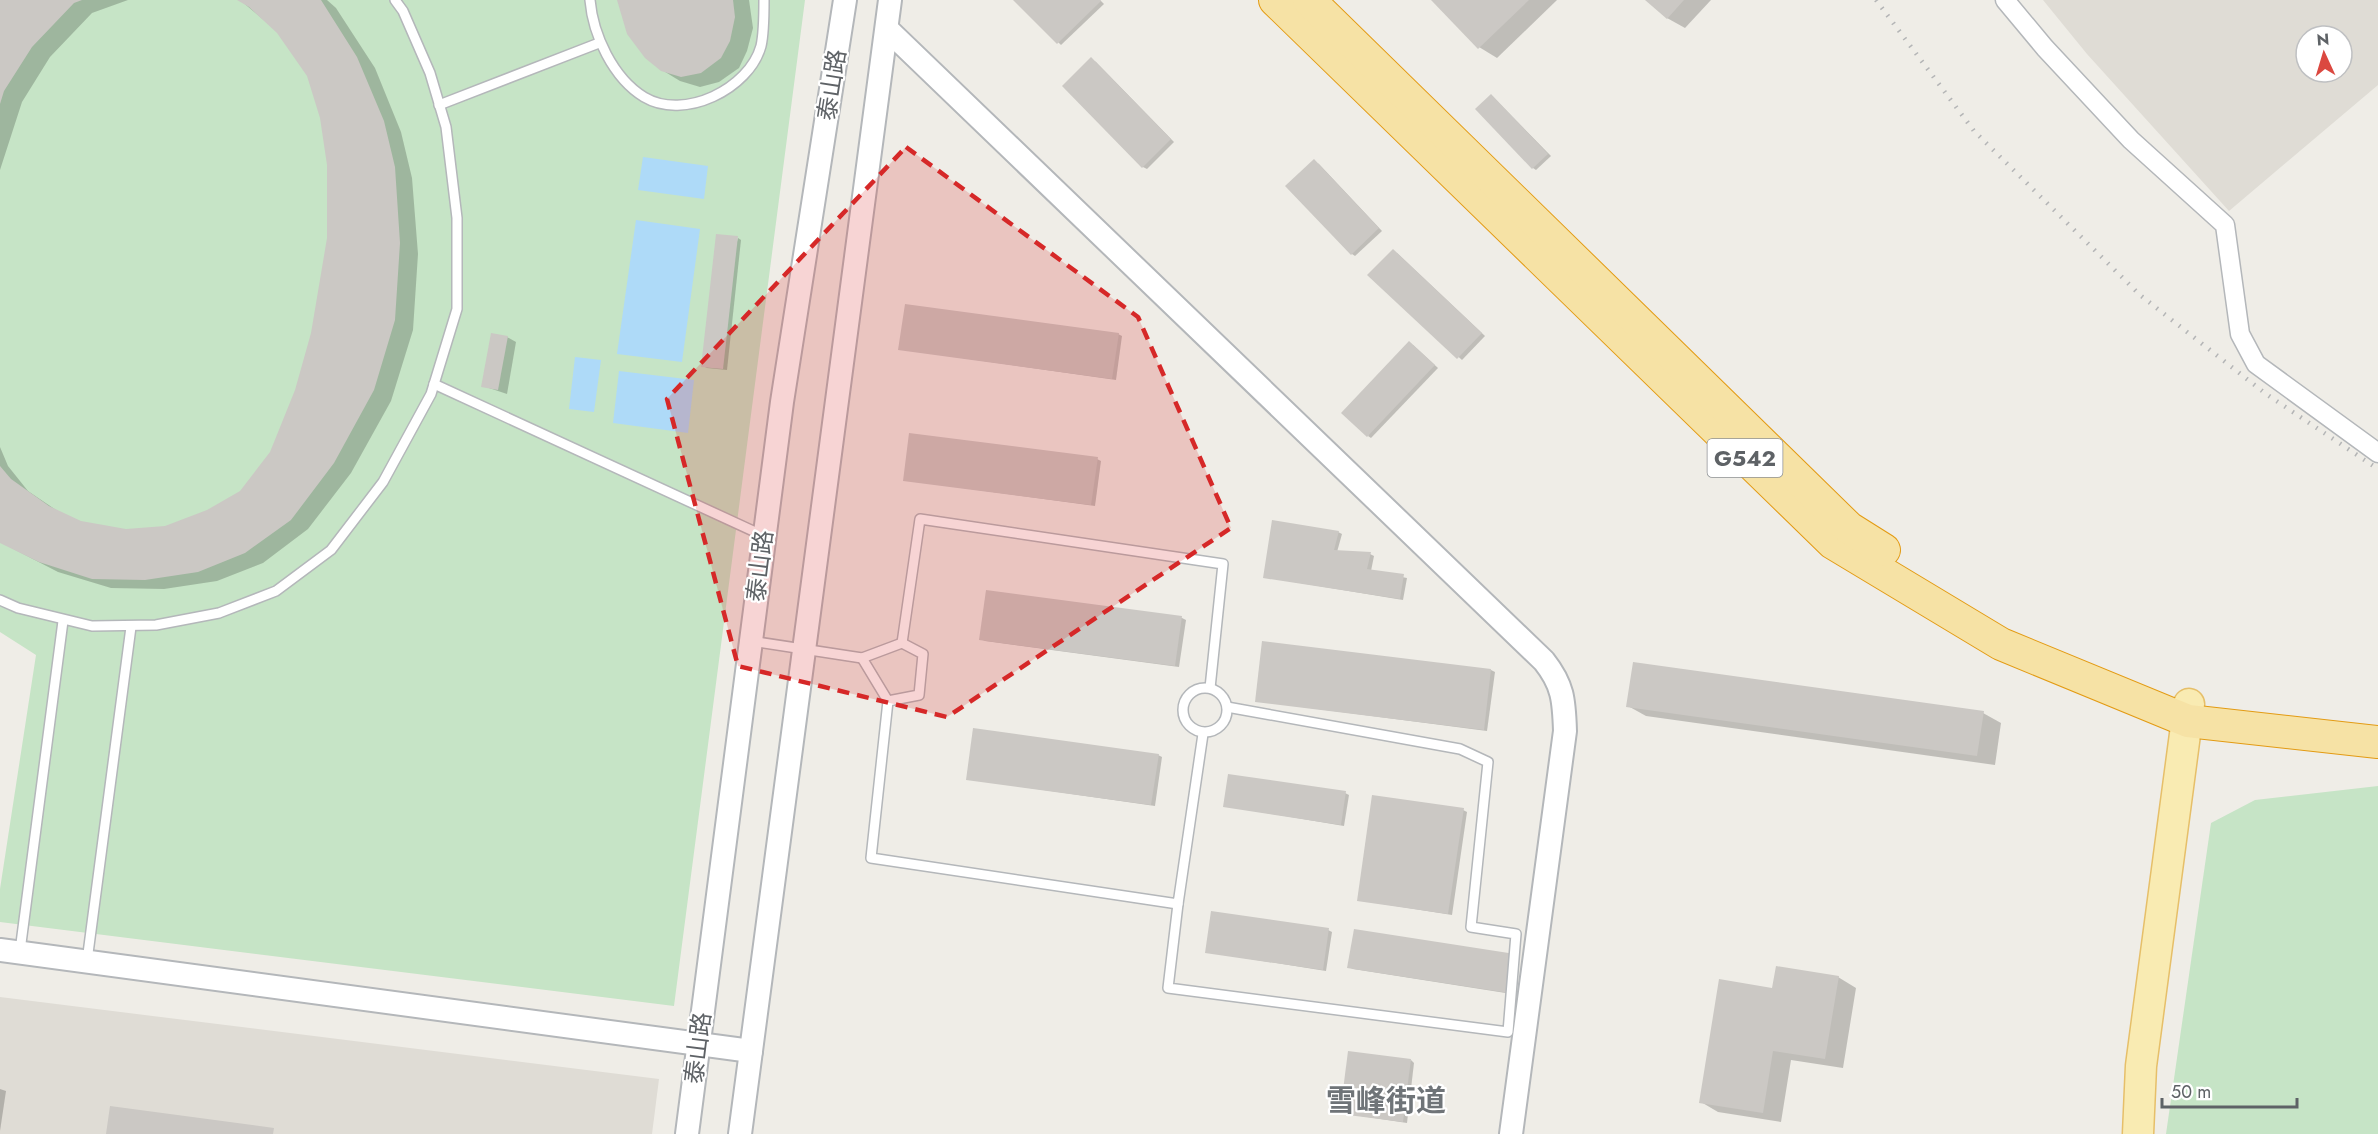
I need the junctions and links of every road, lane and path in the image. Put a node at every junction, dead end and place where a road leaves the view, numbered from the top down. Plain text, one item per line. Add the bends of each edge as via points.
1 (395, 0) edge
2 (590, 0) edge
3 (764, 0) edge
4 (845, 0) edge
5 (891, 0) edge
6 (1275, 0) edge
7 (1309, 0) edge
8 (2005, 0) edge
9 (887, 28) junction
10 (599, 43) junction
11 (439, 105) junction
12 (434, 384) junction
13 (2378, 453) edge
14 (764, 536) junction
15 (0, 600) edge
16 (63, 621) junction
17 (130, 627) junction
18 (751, 641) junction
19 (902, 643) junction
20 (804, 649) junction
21 (862, 658) junction
22 (1210, 688) junction
23 (888, 701) junction
24 (1227, 707) junction
25 (2196, 714) junction
26 (1203, 734) junction
27 (2378, 742) edge
28 (1178, 904) junction
29 (10, 951) edge
30 (87, 961) junction
31 (699, 1044) junction
32 (751, 1051) junction
33 (687, 1134) edge
34 (740, 1134) edge
35 (1511, 1134) edge
36 (2138, 1134) edge
37 (2153, 1134) edge

1 - 11 lane via 430,73
2 - 10 lane
3 - 10 lane via 761,47 747,71 724,92 695,103 665,104 644,97 618,72
4 - 14 street, 泰山路
5 - 9 street, 泰山路
6 - 25 highway, G542 via 1833,543 2001,644
7 - 25 highway, G542 via 1849,528 2006,627
8 - 13 street via 2102,110 2225,225 2240,334 2256,364
9 - 20 street, 泰山路
9 - 35 street via 1544,661 1559,680 1564,703 1564,741
10 - 11 lane
11 - 12 lane via 446,127 458,218 457,309
12 - 14 lane
12 - 17 lane via 383,482 331,550 276,591 229,609
14 - 18 street, 泰山路
15 - 16 lane
16 - 17 lane via 92,627
16 - 29 lane
17 - 30 lane
18 - 20 lane
18 - 31 street, 泰山路
19 - 21 lane
19 - 22 lane via 920,519 1223,564
19 - 23 lane via 922,654 918,694
20 - 21 lane
20 - 32 street, 泰山路
21 - 23 lane
22 - 24 lane via 1222,695
22 - 26 lane via 1195,689 1184,700 1181,714 1189,728
23 - 28 lane via 871,858
24 - 26 lane via 1225,720 1216,731
24 - 28 lane via 1460,749 1488,762 1471,927 1516,934 1508,1032 1168,988
25 - 27 highway, G542 via 2323,737
25 - 36 main road via 2140,1066
25 - 37 main road via 2155,1067
26 - 28 lane
29 - 30 street
30 - 31 street
31 - 32 street
31 - 33 street, 泰山路
32 - 34 street, 泰山路

